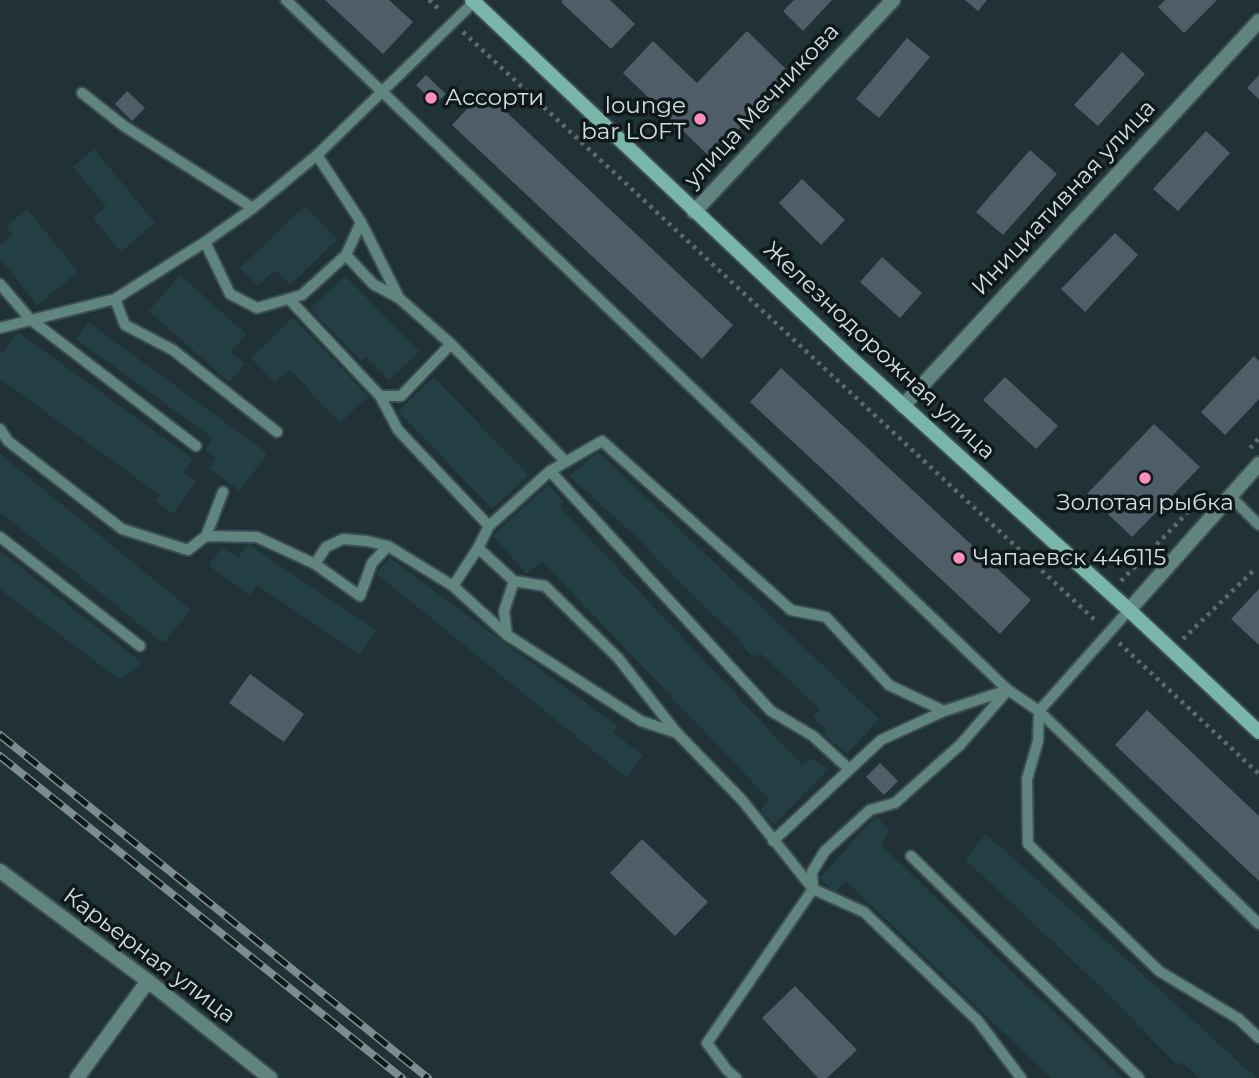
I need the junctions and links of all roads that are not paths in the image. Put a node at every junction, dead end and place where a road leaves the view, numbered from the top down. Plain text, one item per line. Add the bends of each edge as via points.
1 (286, 0) edge
2 (892, 0) edge
3 (474, 1) edge
4 (1259, 21) edge
5 (382, 91) junction
6 (82, 93) dead end
7 (317, 155) junction
8 (253, 208) junction
9 (694, 212) junction
10 (361, 222) junction
11 (205, 242) junction
12 (346, 254) junction
13 (0, 284) edge
14 (399, 298) junction
15 (115, 299) junction
16 (289, 299) junction
17 (30, 319) junction
18 (0, 328) edge
19 (451, 344) junction
20 (380, 396) junction
21 (903, 407) junction
22 (0, 429) edge
23 (277, 432) dead end
24 (195, 446) dead end
25 (566, 462) junction
26 (1259, 464) edge
27 (550, 471) junction
28 (223, 492) dead end
29 (1229, 495) junction
30 (1259, 525) edge
31 (489, 526) junction
32 (206, 536) junction
33 (0, 537) edge
34 (388, 546) junction
35 (478, 548) junction
36 (315, 564) junction
37 (514, 580) junction
38 (453, 586) junction
39 (1129, 610) junction
40 (507, 635) junction
41 (140, 646) dead end
42 (1008, 690) junction
43 (944, 711) junction
44 (1039, 711) junction
45 (1259, 732) edge
46 (677, 733) junction
47 (849, 769) junction
48 (773, 841) junction
49 (911, 856) dead end
50 (0, 871) edge
51 (813, 889) junction
52 (1259, 924) edge
53 (148, 981) junction
54 (1259, 1038) edge
55 (77, 1078) edge
56 (270, 1078) edge
57 (736, 1078) edge
58 (1021, 1078) edge
59 (1139, 1078) edge

1 - 5 lane
2 - 9 street, улица Мечникова
3 - 5 lane
3 - 9 main road, Железнодорожная улица
4 - 21 street, Инициативная улица
5 - 7 lane
5 - 42 lane
6 - 8 lane via 124,126
7 - 8 lane
7 - 10 lane
8 - 11 lane
9 - 21 main road, Железнодорожная улица
10 - 12 lane
10 - 14 lane
11 - 15 lane
11 - 16 lane via 230,294 257,308
12 - 14 lane via 373,284
12 - 16 lane via 302,295
13 - 17 lane
14 - 19 lane
15 - 17 lane
15 - 23 lane via 125,325 173,350
16 - 20 lane
17 - 18 lane
17 - 24 lane
19 - 20 lane via 401,396
19 - 25 lane
20 - 31 lane via 398,430
21 - 39 main road, Железнодорожная улица
22 - 32 lane via 8,441 122,529 187,550
25 - 27 lane
25 - 43 lane via 602,441 791,610 826,617 889,685
26 - 29 street
27 - 31 lane
27 - 47 lane via 771,711 813,736
28 - 32 lane
29 - 30 lane
29 - 39 street
31 - 35 lane
32 - 36 lane via 257,537
33 - 41 lane
34 - 36 lane via 343,539 326,547
34 - 36 lane via 372,563 360,596
34 - 38 lane
35 - 37 lane
35 - 38 lane
37 - 40 lane via 504,611
37 - 46 lane via 545,586 618,658
38 - 40 lane
39 - 44 lane
39 - 45 main road, Железнодорожная улица
40 - 46 lane via 641,721
42 - 43 lane
42 - 44 lane
42 - 51 lane via 960,745 895,803 870,810 825,850 812,872
43 - 47 lane via 881,740
44 - 52 lane
44 - 54 lane via 1038,741 1027,779 1028,844 1159,971 1240,1019
46 - 48 lane via 742,800
47 - 48 lane
48 - 51 lane
49 - 59 lane
50 - 53 street, Карьерная улица
51 - 57 lane via 708,1043
51 - 58 lane via 864,912 978,1021
53 - 55 street
53 - 56 street, Карьерная улица

